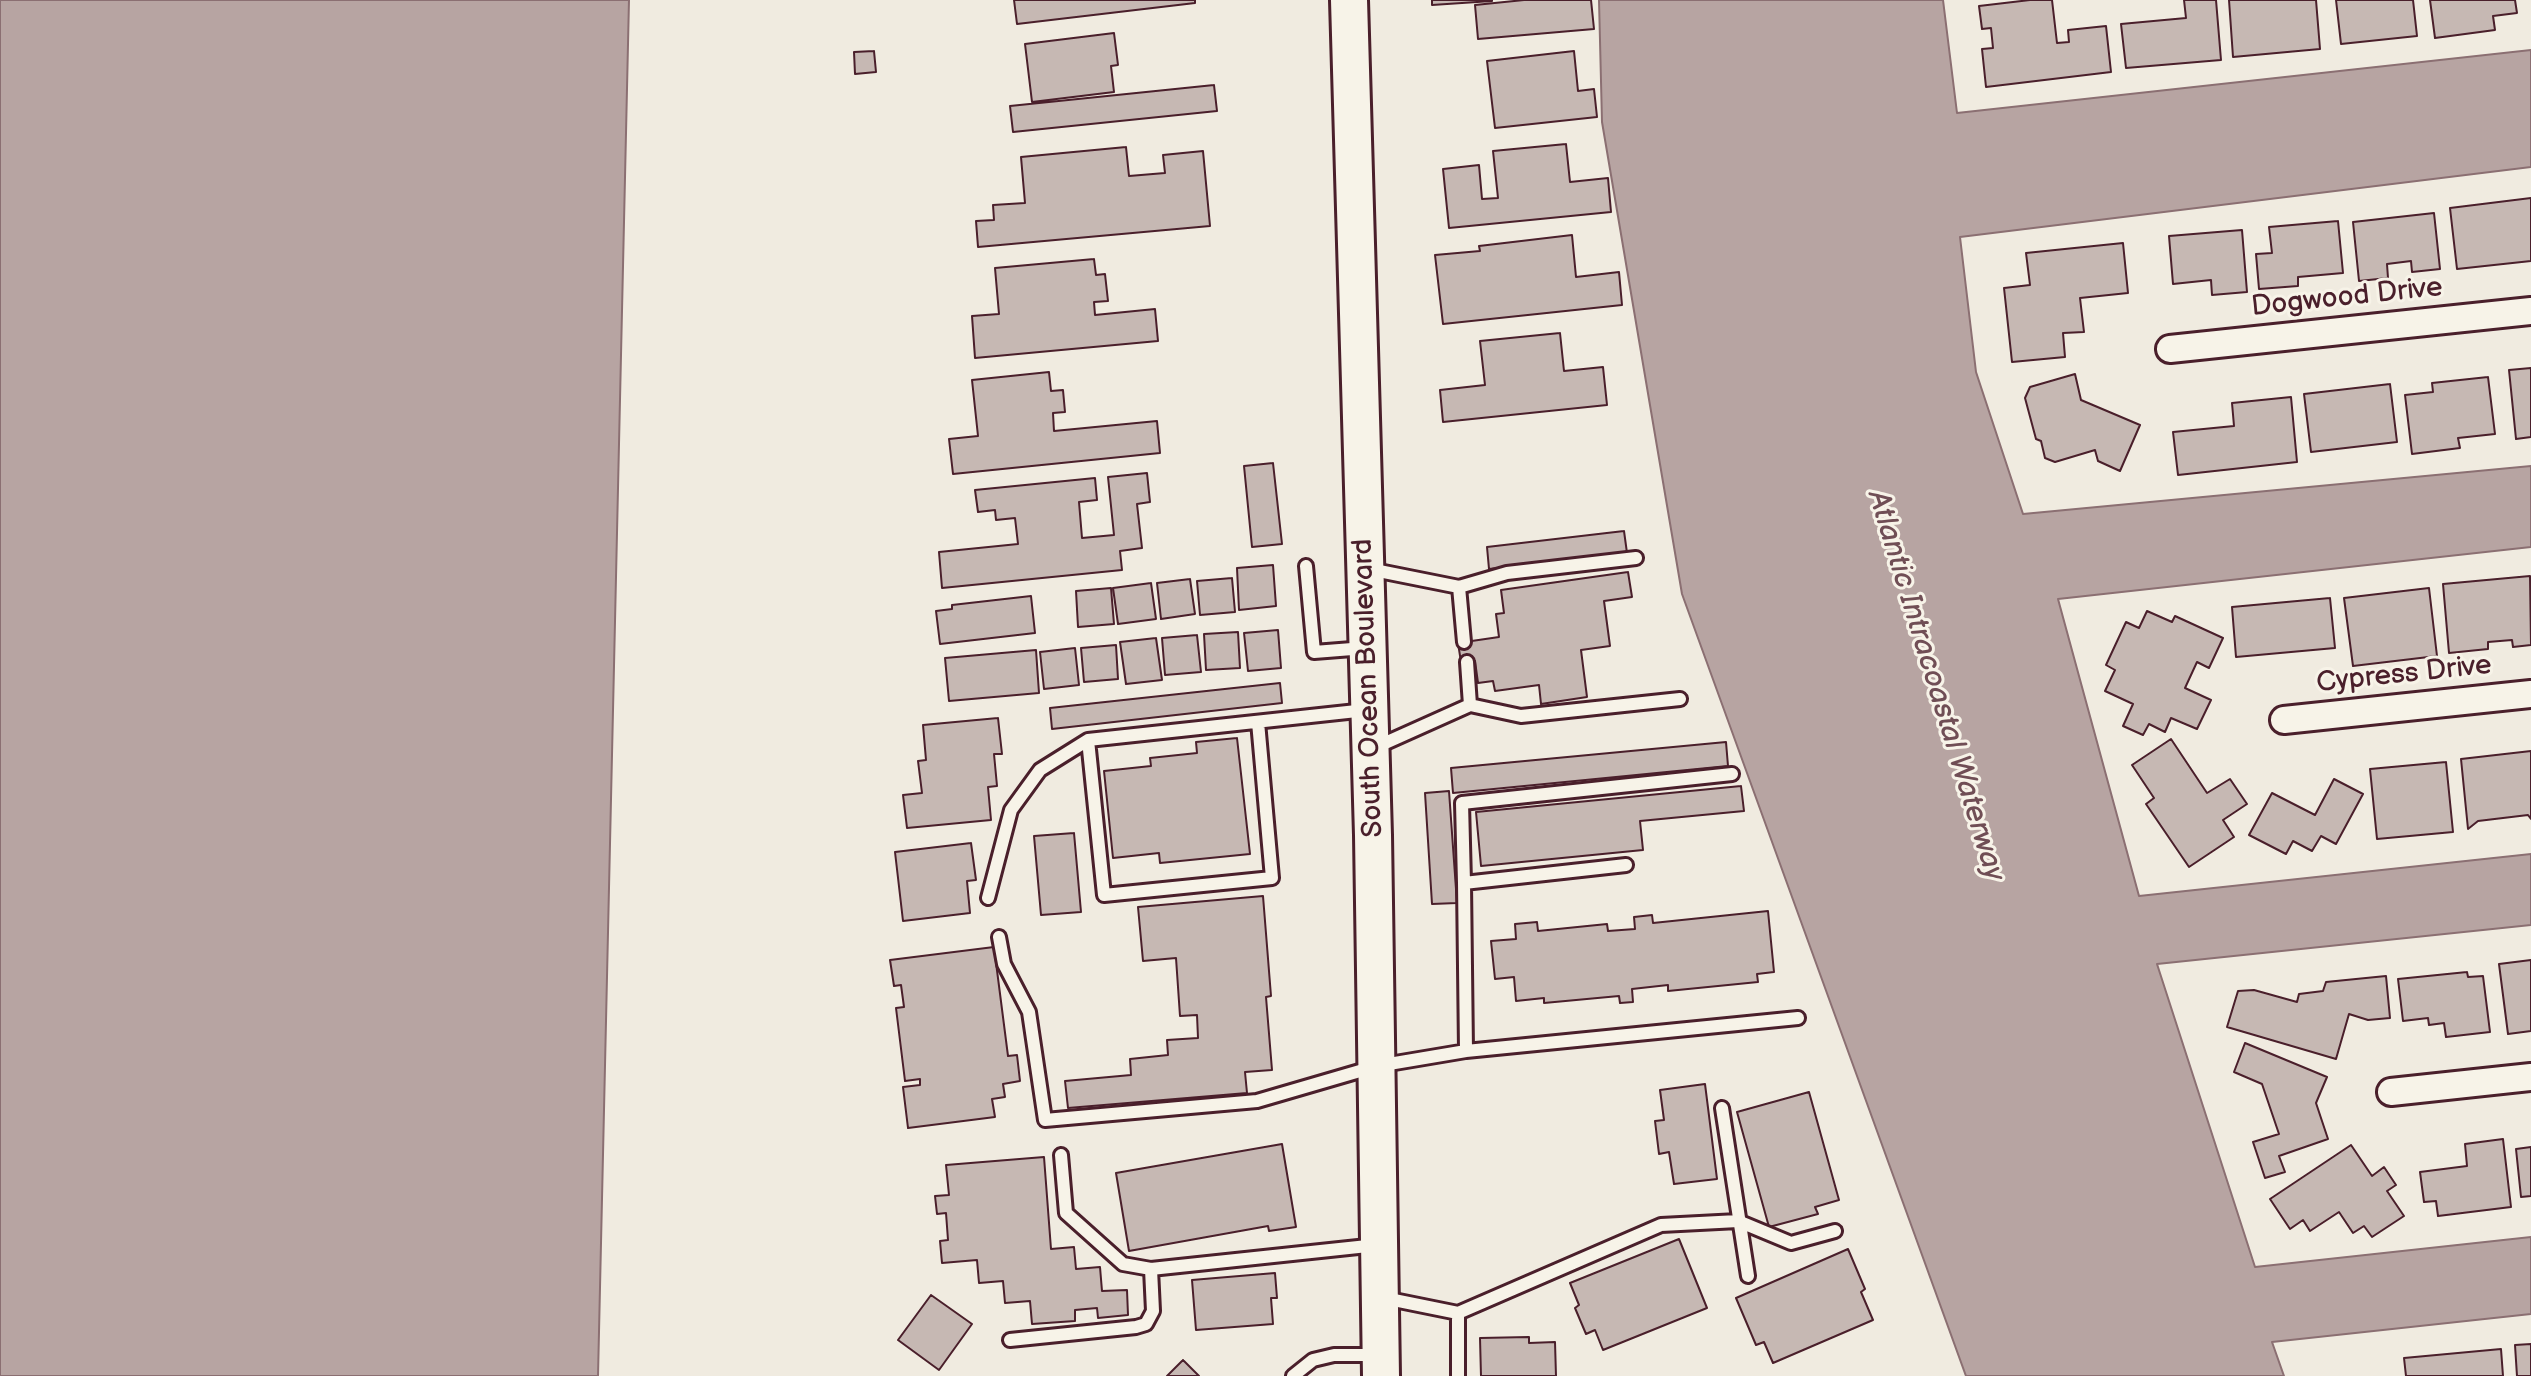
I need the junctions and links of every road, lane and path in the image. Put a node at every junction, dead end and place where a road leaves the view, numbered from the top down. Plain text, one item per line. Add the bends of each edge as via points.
1 (1349, 0) edge
2 (2531, 311) edge
3 (2170, 349) dead end
4 (1636, 558) dead end
5 (1306, 566) dead end
6 (1366, 568) junction
7 (1459, 587) junction
8 (1464, 642) dead end
9 (1368, 648) junction
10 (1467, 662) dead end
11 (2531, 694) edge
12 (1680, 699) dead end
13 (1470, 705) junction
14 (1370, 710) junction
15 (2284, 720) dead end
16 (1258, 722) junction
17 (1088, 740) junction
18 (1371, 749) junction
19 (1732, 774) dead end
20 (1626, 865) dead end
21 (1464, 883) junction
22 (988, 898) dead end
23 (999, 937) dead end
24 (1798, 1018) dead end
25 (1466, 1051) junction
26 (1377, 1066) junction
27 (2531, 1077) edge
28 (2391, 1092) dead end
29 (1722, 1108) dead end
30 (1061, 1155) dead end
31 (1738, 1221) junction
32 (1835, 1231) dead end
33 (1380, 1245) junction
34 (1151, 1269) junction
35 (1748, 1276) dead end
36 (1381, 1298) junction
37 (1458, 1313) junction
38 (1010, 1340) dead end
39 (1381, 1366) edge
40 (1293, 1376) edge
41 (1458, 1376) edge

1 - 6 main road, South Ocean Boulevard
2 - 3 street, Dogwood Drive
4 - 7 lane via 1507,573
5 - 9 lane via 1314,652
6 - 7 lane
6 - 9 main road, South Ocean Boulevard
7 - 8 lane
9 - 14 main road, South Ocean Boulevard
10 - 13 lane
11 - 15 street, Cypress Drive
12 - 13 lane via 1521,716
13 - 18 lane
14 - 16 lane
14 - 18 main road, South Ocean Boulevard
16 - 17 lane
16 - 17 lane via 1272,878 1104,895
17 - 22 lane via 1040,770 1011,810
18 - 26 main road, South Ocean Boulevard
19 - 21 lane via 1462,803
20 - 21 lane
21 - 25 lane
23 - 26 lane via 1004,964 1029,1012 1045,1120 1257,1101
24 - 25 lane
25 - 26 lane
26 - 33 main road, South Ocean Boulevard
27 - 28 street
29 - 31 lane
30 - 34 lane via 1066,1213 1123,1264
31 - 32 lane via 1791,1243
31 - 35 lane
31 - 37 lane via 1661,1225
33 - 34 lane
33 - 36 main road, South Ocean Boulevard
34 - 38 lane via 1153,1311 1146,1324
36 - 37 lane
36 - 39 main road, South Ocean Boulevard
37 - 41 lane
39 - 40 lane via 1334,1355 1313,1360

